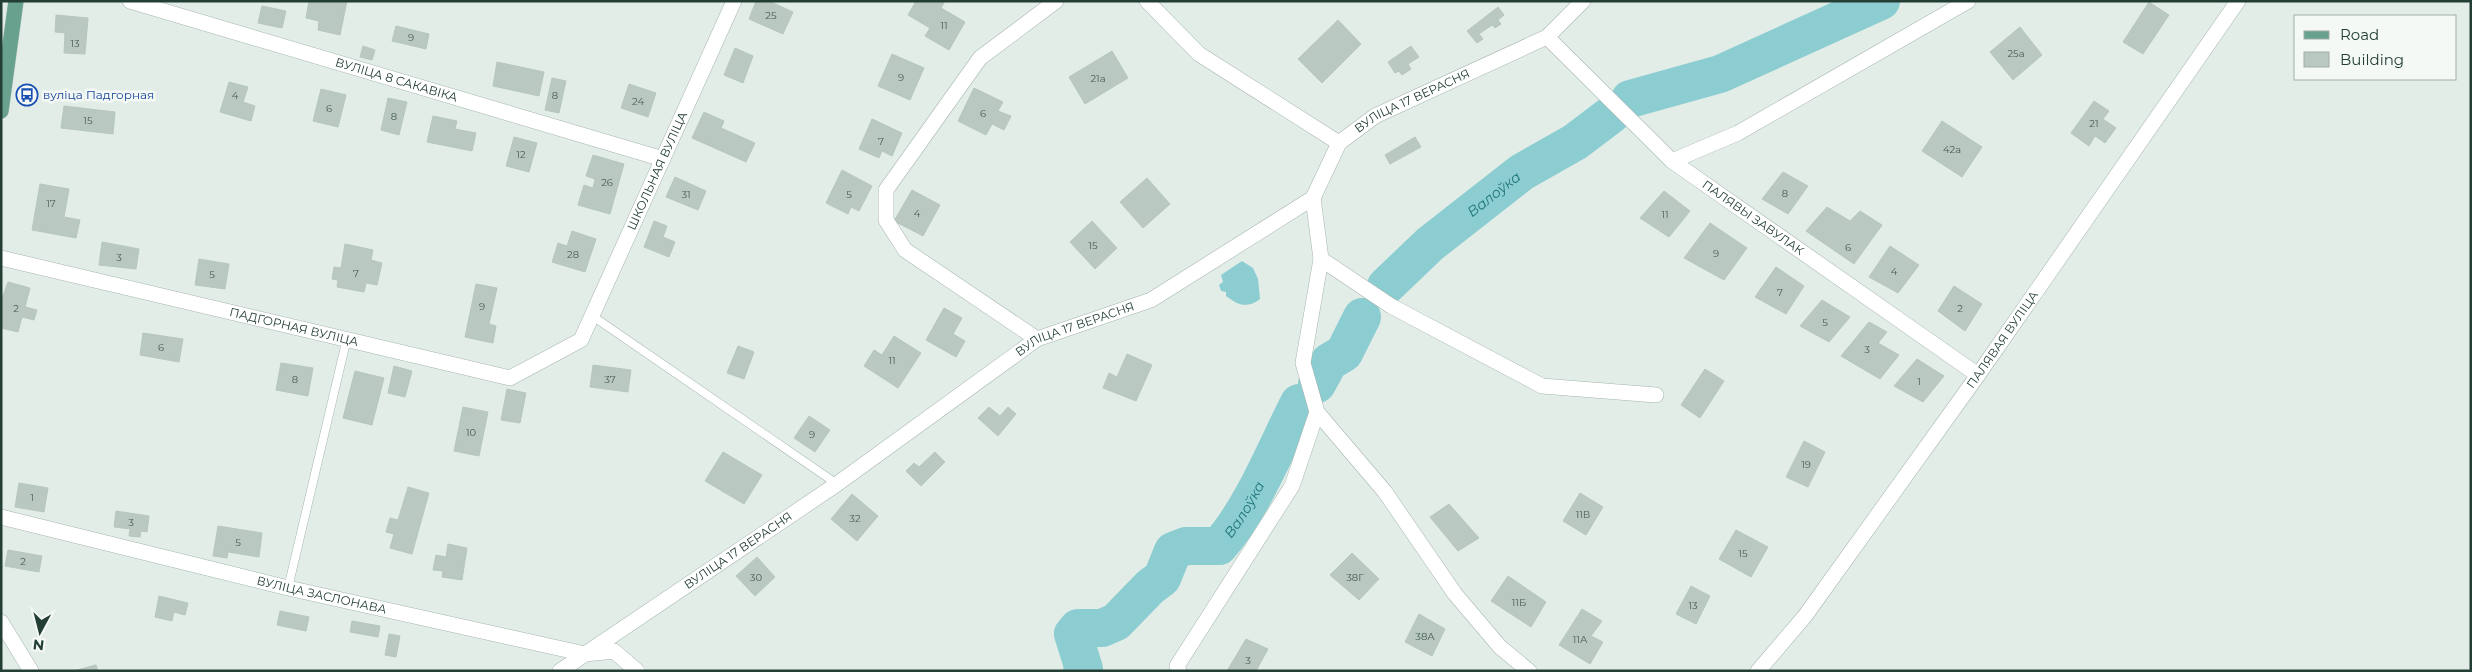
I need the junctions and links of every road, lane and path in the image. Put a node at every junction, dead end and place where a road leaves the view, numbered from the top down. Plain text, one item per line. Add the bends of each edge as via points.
1 (16, 1) edge
2 (130, 1) edge
3 (734, 1) edge
4 (1056, 1) edge
5 (1147, 1) edge
6 (1583, 1) edge
7 (1968, 1) edge
8 (2238, 1) edge
9 (7, 34) edge
10 (1547, 37) junction
11 (1, 111) edge
12 (1339, 143) junction
13 (662, 159) junction
14 (1672, 162) junction
15 (1313, 198) junction
16 (1, 258) edge
17 (1321, 259) junction
18 (591, 315) junction
19 (347, 338) junction
20 (1037, 339) junction
21 (580, 340) joint
22 (1978, 375) junction
23 (1656, 395) dead end
24 (1317, 412) junction
25 (837, 484) junction
26 (1, 517) edge
27 (288, 588) junction
28 (1, 622) edge
29 (585, 654) junction
30 (31, 671) edge
31 (560, 671) edge
32 (637, 671) edge
33 (1179, 671) edge
34 (1529, 671) edge
35 (1758, 671) edge

1 - 9 main road
2 - 13 street, ВУЛІЦА 8 САКАВІКА
3 - 13 street, ШКОЛЬНАЯ ВУЛІЦА
4 - 20 street via 980,58 886,190 886,220 905,250
5 - 12 street via 1199,54
6 - 10 street, ВУЛІЦА 17 ВЕРАСНЯ
7 - 14 street via 1738,133
8 - 22 street, ПАЛЯВАЯ ВУЛІЦА
9 - 11 main road
10 - 12 street, ВУЛІЦА 17 ВЕРАСНЯ via 1375,116
10 - 14 street, ПАЛЯВЫ ЗАВУЛАК
12 - 15 street, ВУЛІЦА 17 ВЕРАСНЯ
13 - 18 street, ШКОЛЬНАЯ ВУЛІЦА
14 - 22 street, ПАЛЯВЫ ЗАВУЛАК
15 - 17 street
15 - 20 street, ВУЛІЦА 17 ВЕРАСНЯ via 1152,300
16 - 19 street, ПАДГОРНАЯ ВУЛІЦА
17 - 23 street via 1391,306 1542,386
17 - 24 street via 1303,363
18 - 21 street, ШКОЛЬНАЯ ВУЛІЦА
18 - 25 lane
19 - 21 street, ПАДГОРНАЯ ВУЛІЦА via 510,378
19 - 27 lane
20 - 25 street, ВУЛІЦА 17 ВЕРАСНЯ
22 - 35 street, ПАЛЯВАЯ ВУЛІЦА via 1805,616
24 - 33 street via 1292,486 1177,666
24 - 34 street via 1385,492 1455,594 1500,647
25 - 29 street, ВУЛІЦА 17 ВЕРАСНЯ
26 - 27 street, ВУЛІЦА ЗАСЛОНАВА
27 - 29 street, ВУЛІЦА ЗАСЛОНАВА
28 - 30 street
29 - 31 street, ВУЛІЦА 17 ВЕРАСНЯ
29 - 32 street, ВУЛІЦА ЗАСЛОНАВА via 614,651

